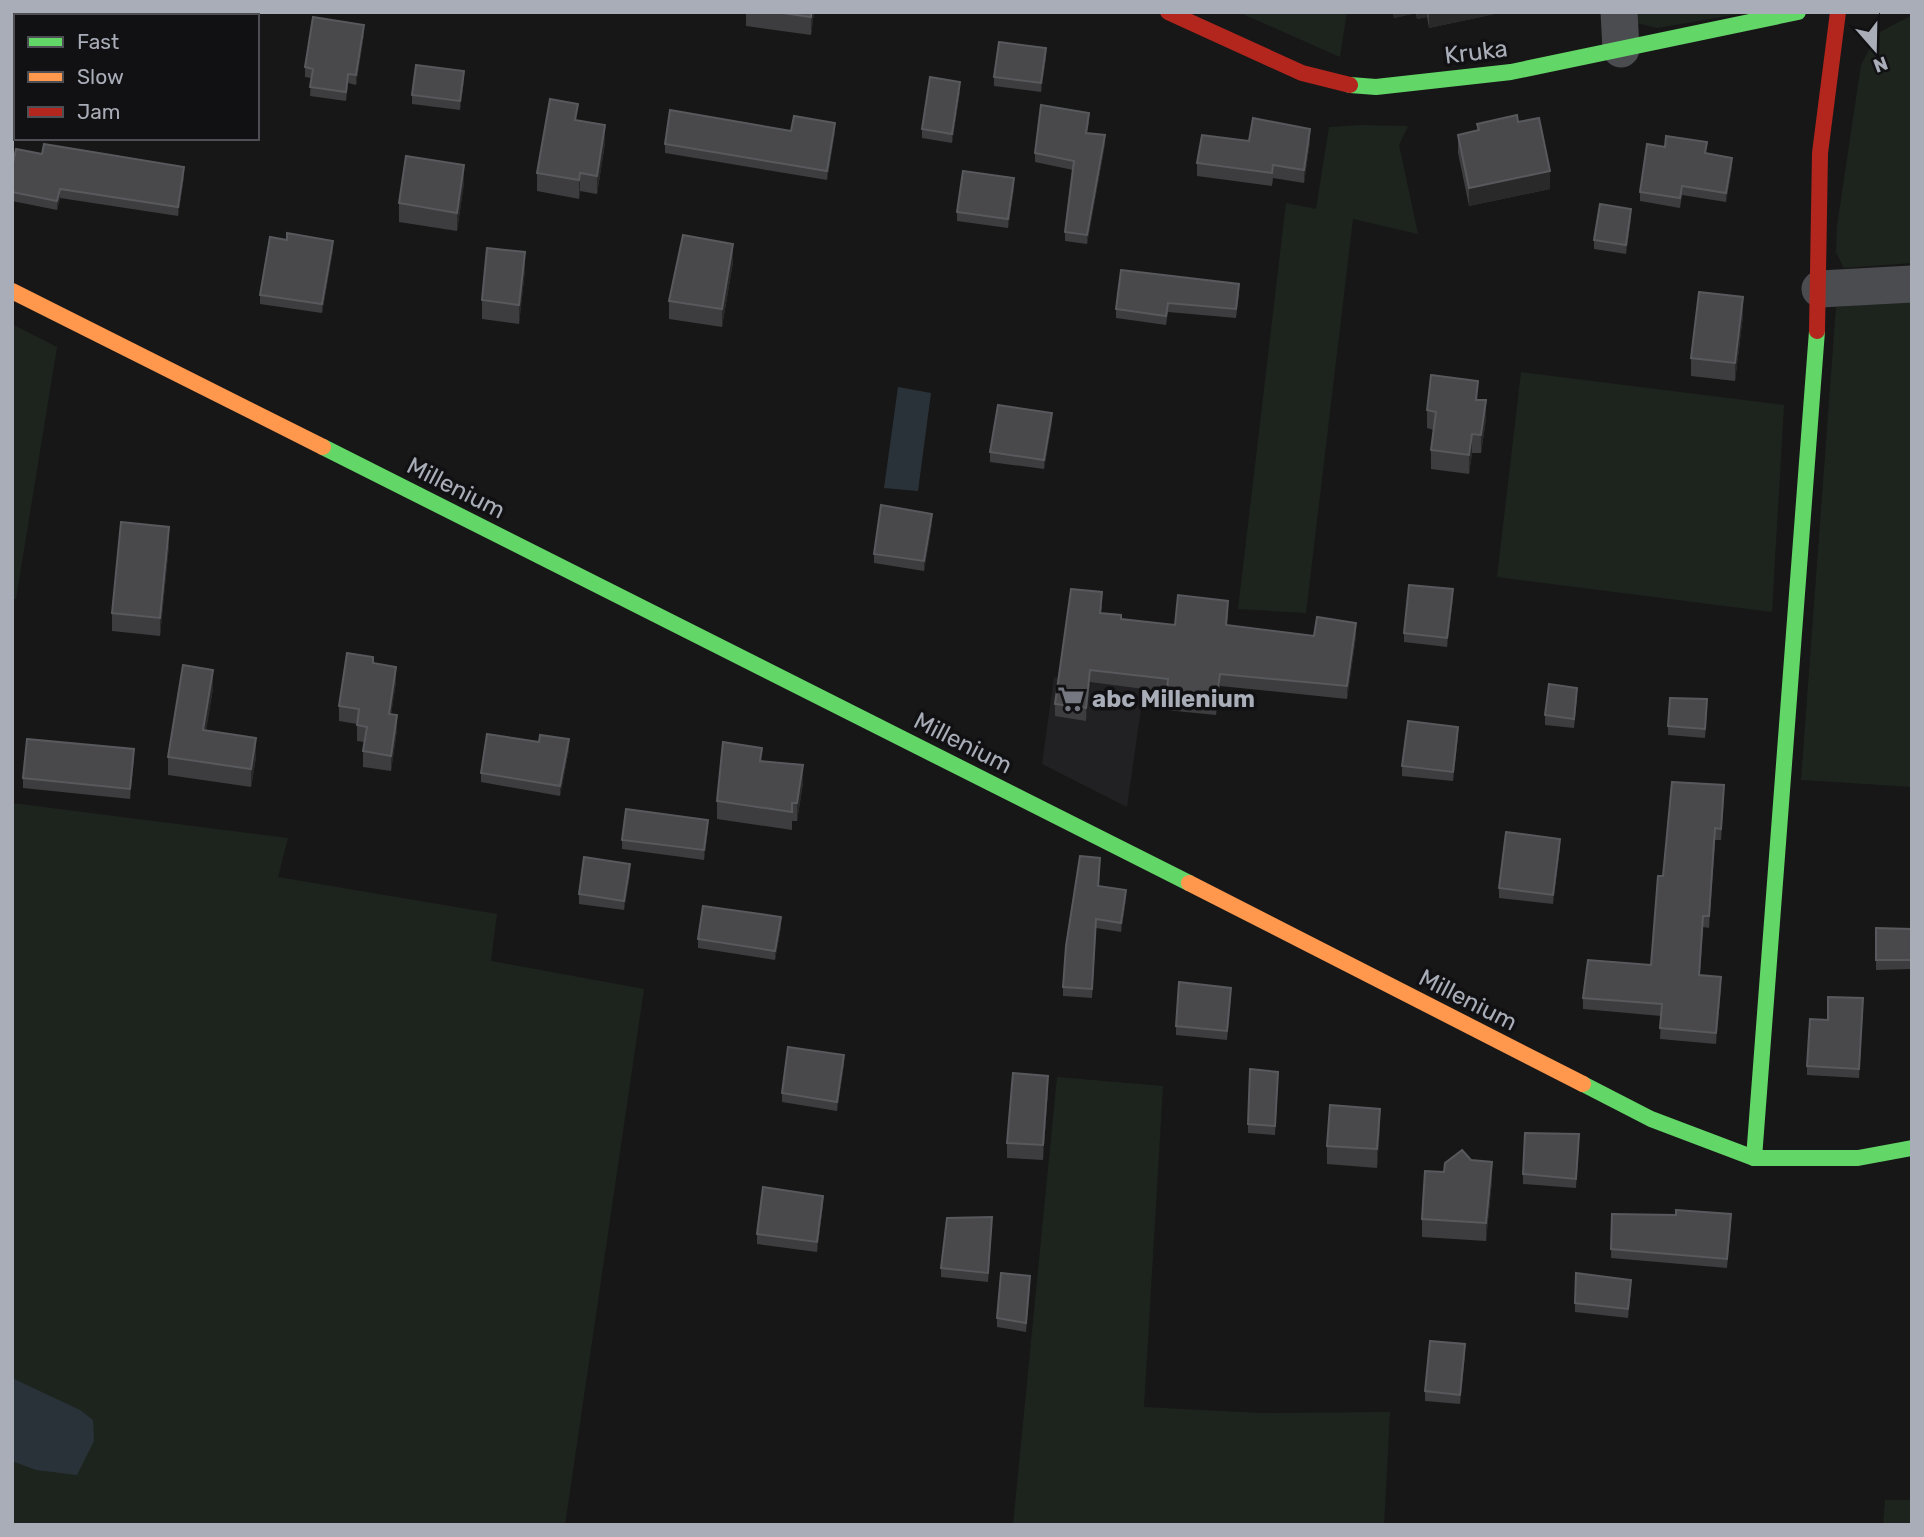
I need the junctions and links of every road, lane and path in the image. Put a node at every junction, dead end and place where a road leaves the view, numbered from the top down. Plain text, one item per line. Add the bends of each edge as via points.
1 (1168, 12) edge
2 (1619, 12) edge
3 (1798, 12) edge
4 (1838, 12) edge
5 (1621, 49) junction
6 (1912, 284) edge
7 (1819, 289) junction
8 (12, 291) edge
9 (1912, 1148) edge
10 (1754, 1158) junction

1 - 5 street, Kruka via 1302,73 1365,86 1511,72
2 - 5 street
3 - 5 street, Kruka
4 - 7 street via 1820,153
6 - 7 street
7 - 10 street
8 - 10 street, Millenium via 1651,1119
9 - 10 street, Millenium via 1858,1158

